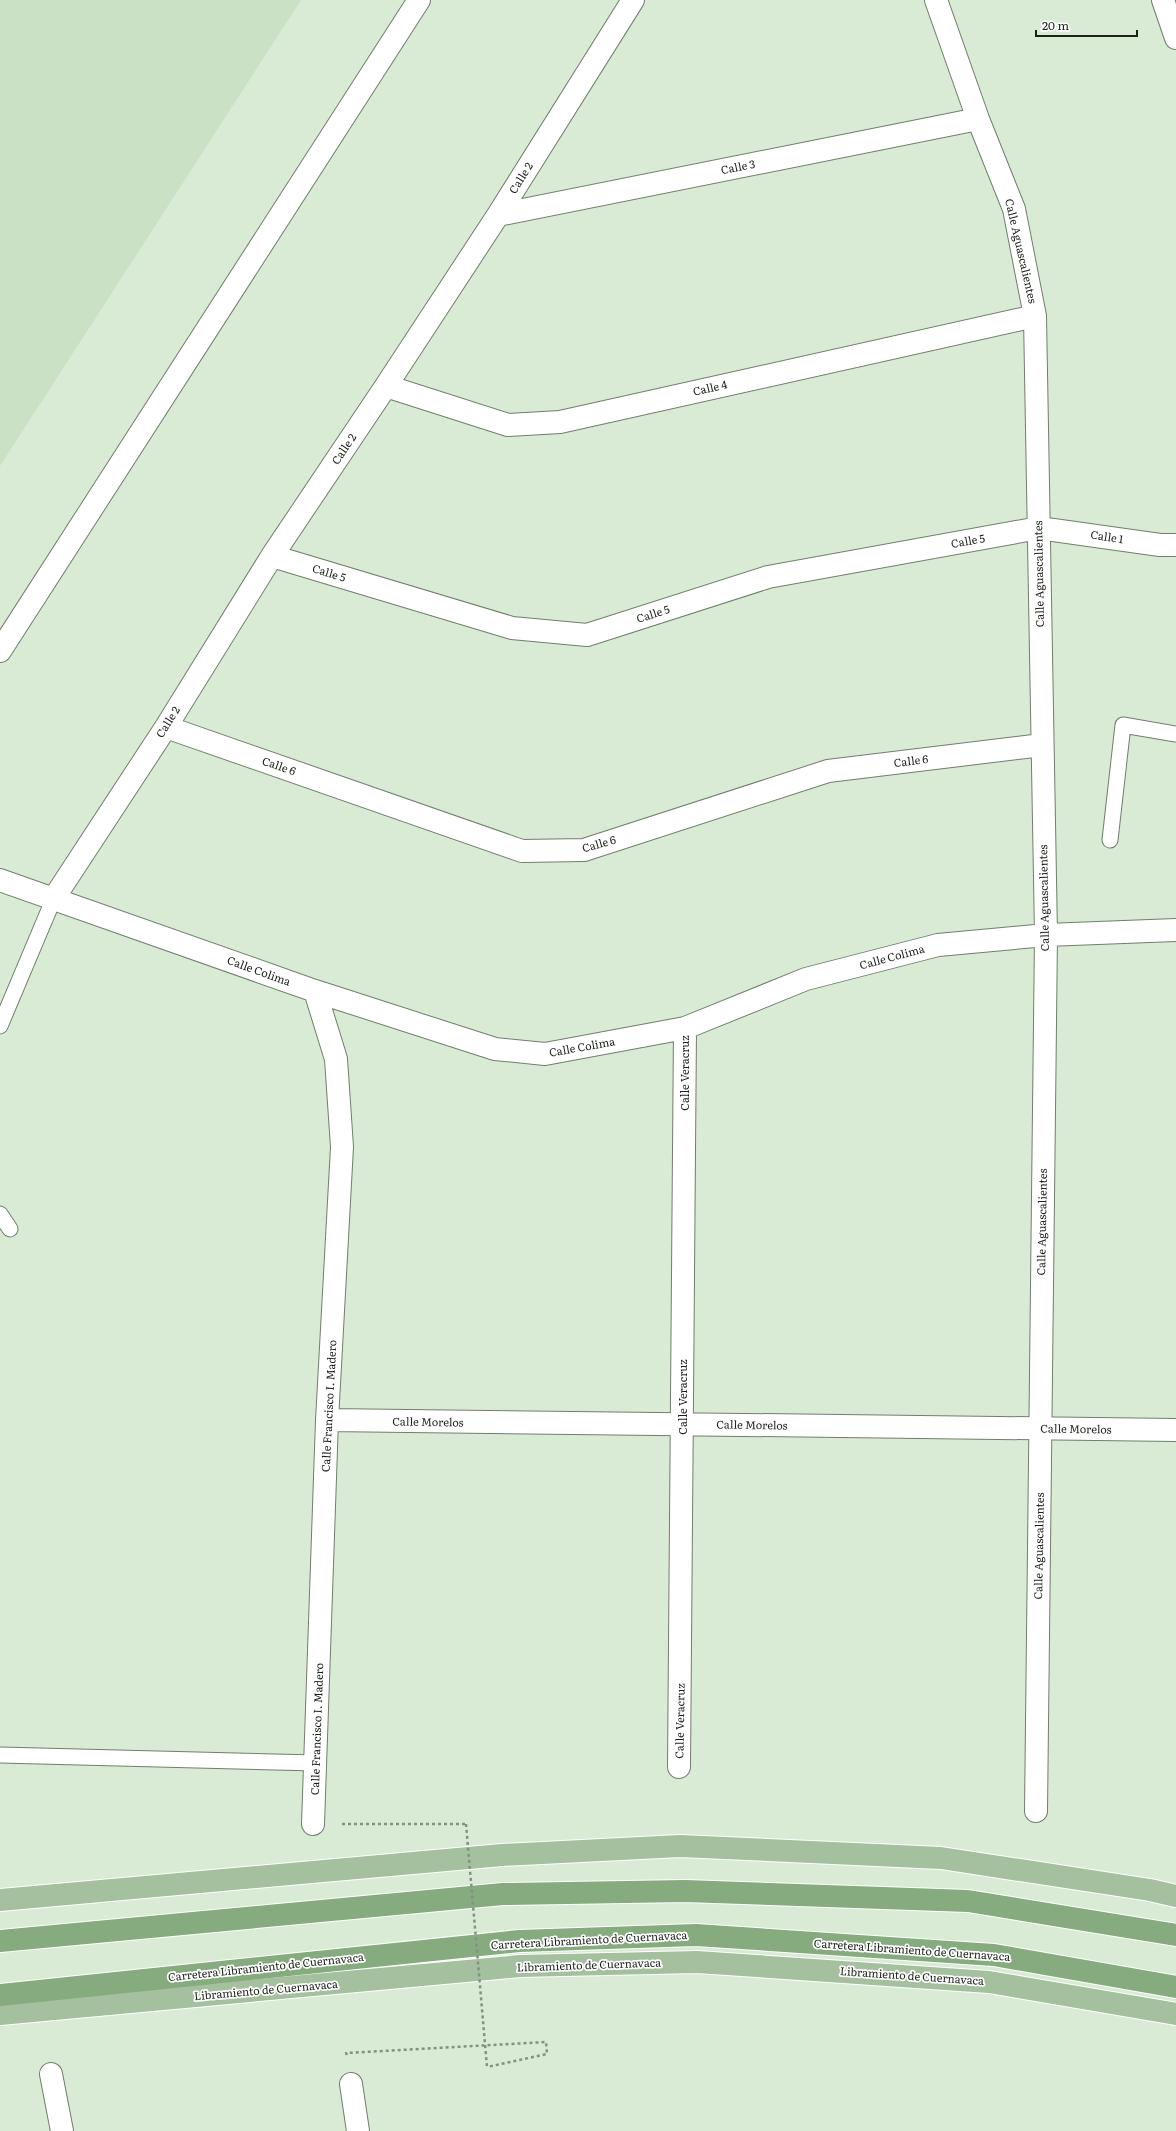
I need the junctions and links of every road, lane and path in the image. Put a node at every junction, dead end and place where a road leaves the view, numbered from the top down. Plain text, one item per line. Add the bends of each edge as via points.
1 (420, 0) edge
2 (633, 0) edge
3 (936, 0) edge
4 (1163, 0) edge
5 (1176, 38) edge
6 (978, 119) junction
7 (498, 215) junction
8 (1035, 316) junction
9 (386, 386) junction
10 (1039, 528) junction
11 (1176, 545) edge
12 (272, 556) junction
13 (0, 651) edge
14 (166, 727) junction
15 (1176, 734) edge
16 (1042, 744) junction
17 (1110, 840) dead end
18 (0, 880) edge
19 (54, 898) junction
20 (1176, 930) edge
21 (1046, 935) junction
22 (315, 991) junction
23 (0, 1026) edge
24 (685, 1028) junction
25 (0, 1214) edge
26 (10, 1229) dead end
27 (327, 1420) junction
28 (683, 1424) junction
29 (1040, 1429) junction
30 (1176, 1430) edge
31 (0, 1755) edge
32 (316, 1763) junction
33 (679, 1767) dead end
34 (1036, 1811) dead end
35 (313, 1824) joint
36 (1176, 1896) edge
37 (0, 1900) edge
38 (1176, 1934) edge
39 (0, 1941) edge
40 (1176, 1987) edge
41 (0, 1994) edge
42 (0, 2014) edge
43 (1176, 2014) edge
44 (51, 2074) dead end
45 (351, 2084) joint
46 (62, 2131) edge
47 (358, 2131) edge

1 - 13 street
2 - 7 street, Calle 2
3 - 6 street, Calle Aguascalientes
4 - 5 street
6 - 7 street, Calle 3
6 - 8 street, Calle Aguascalientes via 1014,209
7 - 9 street, Calle 2
8 - 9 street, Calle 4 via 560,422 508,425
8 - 10 street, Calle Aguascalientes
9 - 12 street, Calle 2
10 - 11 street, Calle 1
10 - 12 street, Calle 5 via 768,577 587,635 512,628
10 - 16 street, Calle Aguascalientes
12 - 14 street, Calle 2
14 - 16 street, Calle 6 via 522,851 584,850 828,771
14 - 19 street, Calle 2
15 - 17 lane via 1123,725
16 - 21 street, Calle Aguascalientes
18 - 19 street, Calle Colima
19 - 22 street, Calle Colima
19 - 23 lane
20 - 21 street, Calle Colima
21 - 24 street, Calle Colima via 938,945 806,979
21 - 29 street, Calle Aguascalientes
22 - 24 street, Calle Colima via 495,1049 545,1054
22 - 27 street, Calle Francisco I. Madero via 336,1059 342,1147
24 - 28 street, Calle Veracruz
25 - 26 lane
27 - 28 street, Calle Morelos
27 - 32 street, Calle Francisco I. Madero
28 - 29 street, Calle Morelos
28 - 33 street, Calle Veracruz
29 - 30 street, Calle Morelos
29 - 34 street, Calle Aguascalientes
31 - 32 lane
32 - 35 street, Calle Francisco I. Madero
35 - 45 path, bridge via 466,1824 487,2067 547,2054 546,2042 346,2053
36 - 37 main road via 941,1858 680,1846 502,1855
38 - 39 highway via 968,1902 685,1891 503,1894
40 - 41 highway, Carretera Libramiento de Cuernavaca via 994,1955 696,1935 518,1942
42 - 43 main road, Libramiento de Cuernavaca via 520,1966 698,1962 989,1982
44 - 46 street
45 - 47 street

